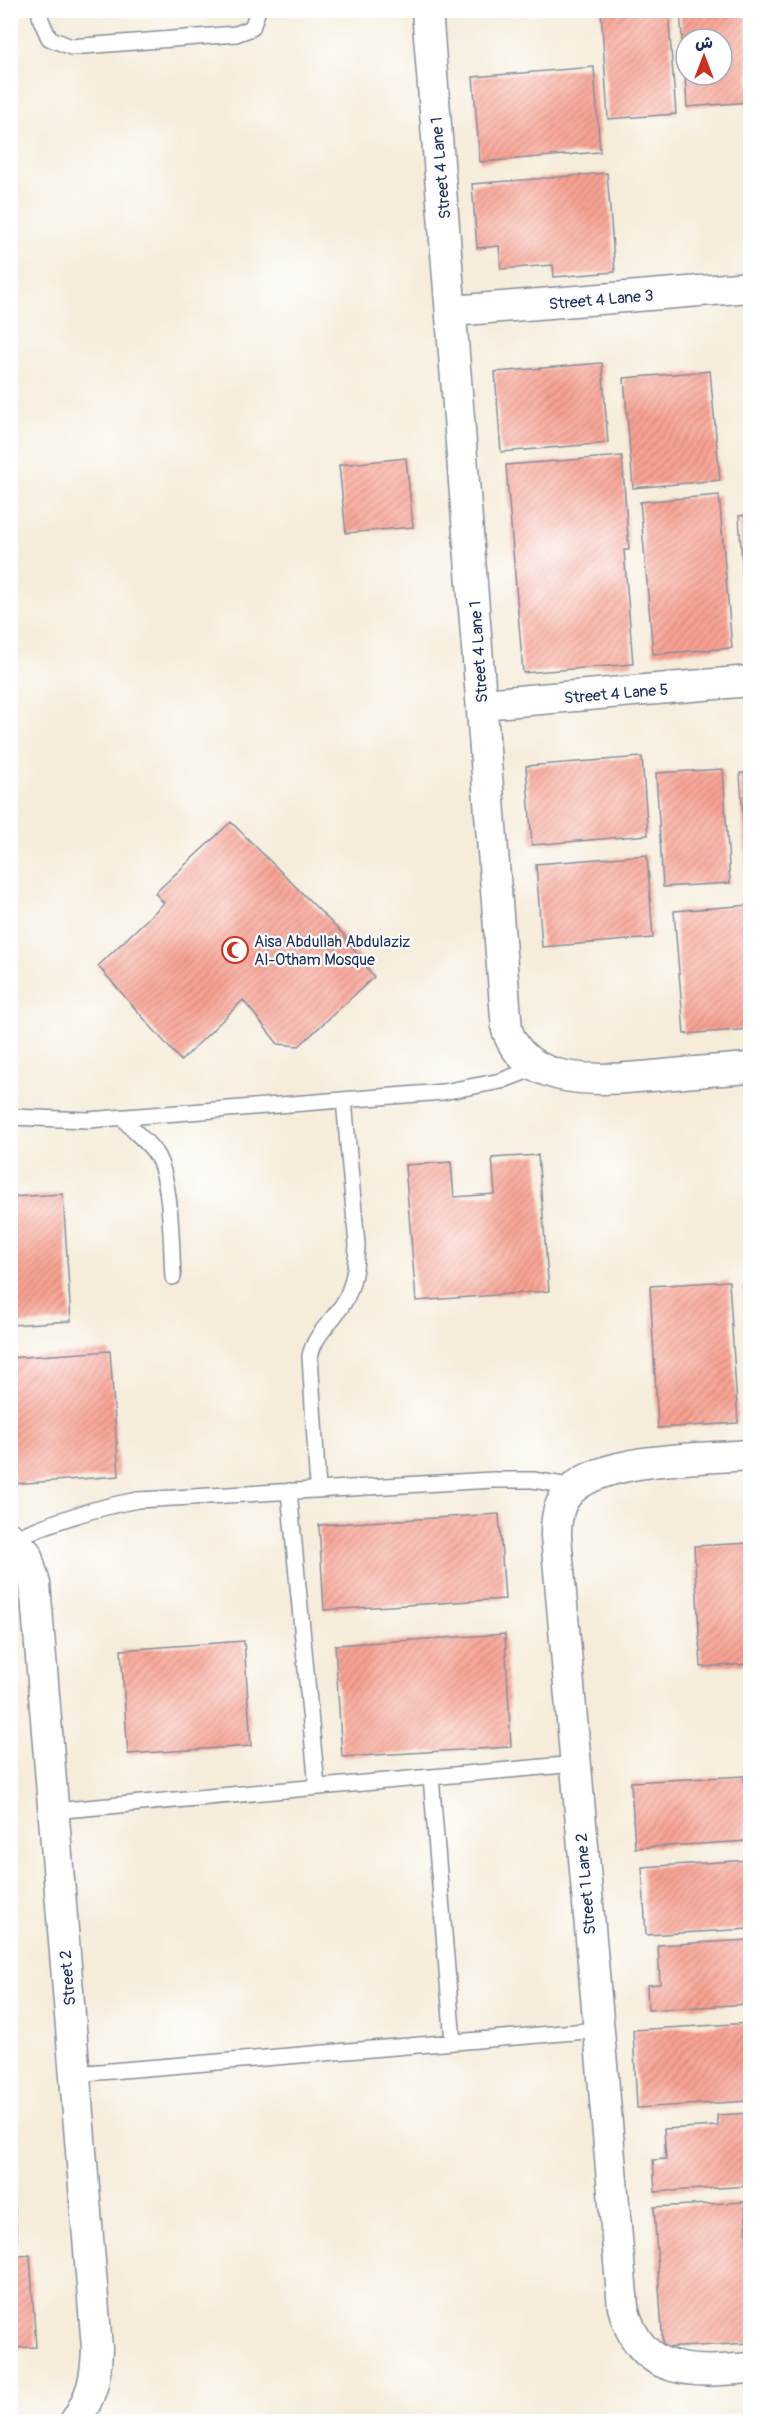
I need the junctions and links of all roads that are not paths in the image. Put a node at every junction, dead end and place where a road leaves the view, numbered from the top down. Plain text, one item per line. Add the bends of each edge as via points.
1 (39, 10) edge
2 (258, 10) edge
3 (427, 10) edge
4 (750, 288) edge
5 (452, 312) junction
6 (750, 681) edge
7 (482, 704) junction
8 (537, 1067) junction
9 (750, 1068) edge
10 (344, 1100) junction
11 (10, 1117) edge
12 (124, 1118) junction
13 (173, 1277) dead end
14 (750, 1455) edge
15 (574, 1487) junction
16 (318, 1490) junction
17 (289, 1491) junction
18 (12, 1539) edge
19 (575, 1764) junction
20 (430, 1777) junction
21 (317, 1787) junction
22 (53, 1811) junction
23 (598, 2030) junction
24 (453, 2042) junction
25 (75, 2074) junction
26 (750, 2368) edge
27 (75, 2421) edge

1 - 2 lane via 49,38 71,47 236,34 252,28
3 - 5 street, Street 4 Lane 1
4 - 5 street, Street 4 Lane 3
5 - 7 street, Street 4 Lane 1
6 - 7 street, Street 4 Lane 5
7 - 8 street, Street 4 Lane 1 via 505,1020 515,1050
8 - 9 street, Street 4 Lane 1 via 567,1076 602,1079
8 - 10 lane via 501,1081 443,1092
10 - 12 lane
10 - 16 lane via 356,1267 344,1303 313,1343 310,1356
11 - 12 lane
12 - 13 lane via 156,1153 163,1169
14 - 15 street via 630,1465 588,1477
15 - 16 lane via 533,1480 493,1480
15 - 19 street, Street 1 Lane 2 via 559,1508 556,1536
16 - 17 lane
17 - 18 lane via 138,1500 96,1508
17 - 21 lane
18 - 22 street, Street 2 via 26,1552 35,1584
19 - 20 lane
19 - 23 street, Street 1 Lane 2
20 - 21 lane
20 - 24 lane
21 - 22 lane
22 - 25 street, Street 2
23 - 24 lane
23 - 26 street, Street 1 Lane 2 via 620,2290 626,2321 640,2345 664,2362 704,2372
24 - 25 lane
25 - 27 street, Street 2 via 97,2348 88,2401

